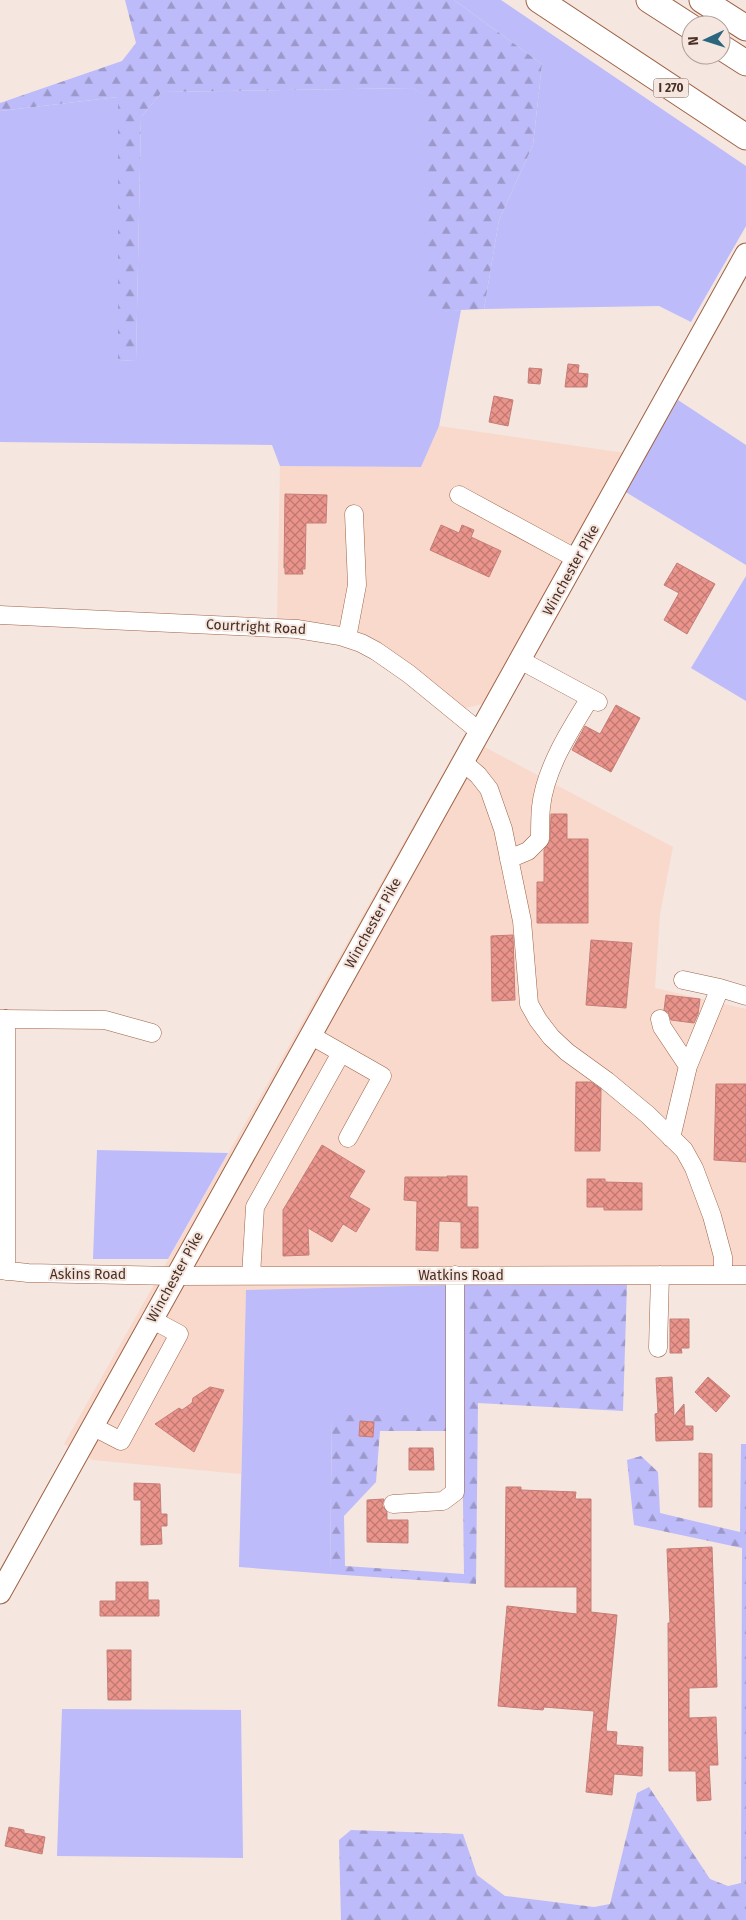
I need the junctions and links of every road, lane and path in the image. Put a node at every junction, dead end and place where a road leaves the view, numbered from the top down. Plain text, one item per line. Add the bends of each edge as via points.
1 (540, 0) edge
2 (648, 0) edge
3 (702, 0) edge
4 (681, 21) edge
5 (746, 28) edge
6 (731, 53) edge
7 (746, 63) edge
8 (746, 137) edge
9 (746, 254) edge
10 (459, 495) dead end
11 (354, 514) dead end
12 (576, 559) junction
13 (0, 616) edge
14 (347, 638) junction
15 (520, 660) junction
16 (480, 732) junction
17 (464, 762) junction
18 (509, 859) junction
19 (683, 980) dead end
20 (720, 988) junction
21 (746, 996) edge
22 (660, 1018) dead end
23 (3, 1019) edge
24 (152, 1034) dead end
25 (310, 1035) junction
26 (341, 1053) junction
27 (688, 1066) junction
28 (348, 1138) dead end
29 (671, 1138) junction
30 (3, 1270) edge
31 (455, 1275) junction
32 (660, 1275) junction
33 (723, 1275) junction
34 (175, 1276) junction
35 (251, 1276) junction
36 (746, 1276) edge
37 (151, 1319) junction
38 (658, 1348) dead end
39 (92, 1426) junction
40 (393, 1504) dead end
41 (0, 1592) edge

1 - 8 highway, I 270
2 - 4 highway
3 - 5 highway
6 - 7 highway
9 - 12 main road, Winchester Pike
10 - 12 street
11 - 14 street via 357,585
12 - 15 main road, Winchester Pike
13 - 14 street, Courtright Road via 297,629
14 - 16 street, Courtright Road via 393,663
15 - 16 main road, Winchester Pike
15 - 18 street via 594,700 558,755 546,785 540,838 528,851
16 - 17 main road, Winchester Pike
17 - 18 street via 489,789
17 - 25 main road, Winchester Pike
18 - 29 street via 522,921 529,1004 538,1020 567,1052 627,1098
19 - 20 street
20 - 21 street
20 - 27 street
22 - 27 street via 662,1027
23 - 24 street via 105,1020
23 - 30 street
25 - 26 street
25 - 34 main road, Winchester Pike
26 - 28 street via 382,1076
26 - 35 street via 256,1207
27 - 29 street
29 - 33 street via 684,1150 694,1168 712,1216 723,1257
30 - 34 street, Askins Road
31 - 32 street, Watkins Road
31 - 35 street, Watkins Road
31 - 40 street via 456,1492 443,1501
32 - 33 street, Watkins Road
32 - 38 street
33 - 36 street, Watkins Road
34 - 35 street, Watkins Road
34 - 37 main road, Winchester Pike
37 - 39 main road, Winchester Pike
37 - 39 street via 179,1334 121,1441
39 - 41 main road, Winchester Pike

